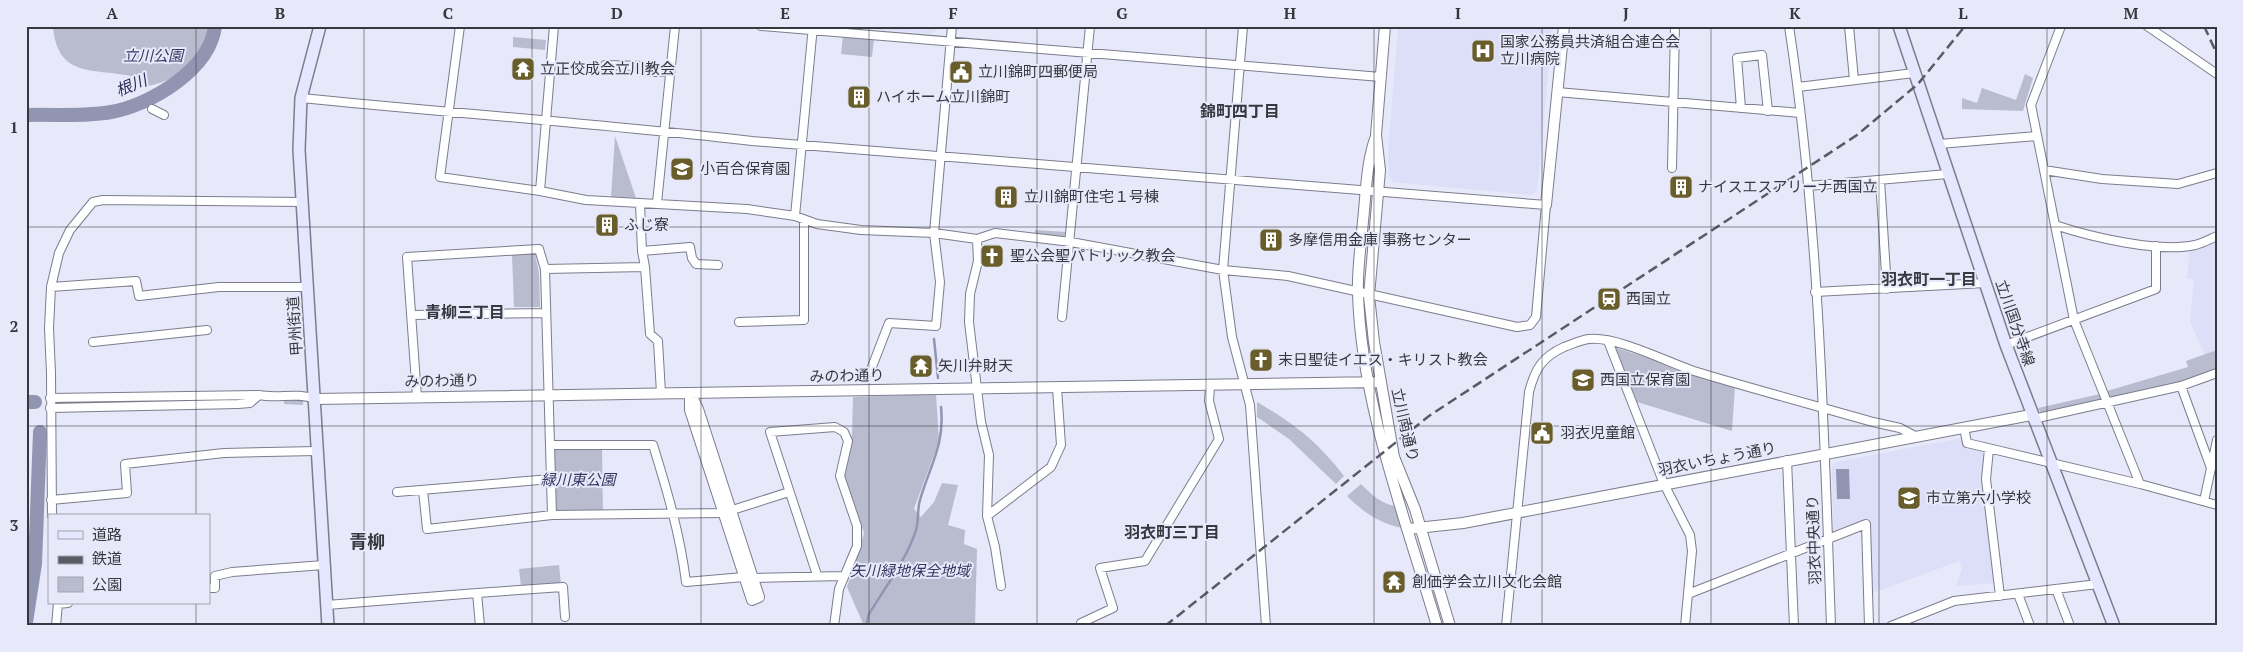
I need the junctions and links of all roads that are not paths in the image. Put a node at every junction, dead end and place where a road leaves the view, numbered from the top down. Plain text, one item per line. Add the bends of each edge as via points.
1 (320, 26) edge
2 (460, 26) edge
3 (554, 26) edge
4 (675, 26) edge
5 (761, 26) edge
6 (952, 26) edge
7 (1090, 26) edge
8 (1243, 26) edge
9 (1385, 26) edge
10 (1564, 26) edge
11 (1675, 26) edge
12 (1789, 26) edge
13 (1849, 26) edge
14 (1898, 26) edge
15 (2061, 26) edge
16 (2147, 26) edge
17 (813, 29) edge
18 (951, 42) junction
19 (1088, 54) junction
20 (605, 65) dead end
21 (1240, 66) junction
22 (670, 72) junction
23 (1914, 73) junction
24 (2217, 74) edge
25 (1381, 77) junction
26 (1854, 80) junction
27 (1798, 87) junction
28 (1557, 92) junction
29 (301, 98) junction
30 (1673, 102) junction
31 (1741, 108) junction
32 (152, 109) dead end
33 (1768, 111) junction
34 (449, 112) junction
35 (1800, 113) junction
36 (164, 115) dead end
37 (545, 121) junction
38 (665, 132) junction
39 (1376, 136) junction
40 (2037, 136) junction
41 (1939, 144) junction
42 (803, 145) junction
43 (941, 156) junction
44 (1077, 166) junction
45 (1672, 168) dead end
46 (2044, 170) junction
47 (2217, 173) edge
48 (1948, 174) junction
49 (1230, 179) junction
50 (1880, 180) junction
51 (1808, 186) junction
52 (1366, 190) junction
53 (540, 191) junction
54 (1378, 191) junction
55 (302, 202) junction
56 (657, 203) junction
57 (640, 204) junction
58 (1546, 205) junction
59 (795, 216) junction
60 (804, 220) junction
61 (2055, 225) junction
62 (934, 233) junction
63 (2217, 236) edge
64 (977, 239) junction
65 (1071, 242) junction
66 (2156, 246) junction
67 (642, 251) junction
68 (718, 265) dead end
69 (645, 267) junction
70 (545, 269) junction
71 (1223, 270) junction
72 (1984, 283) junction
73 (51, 286) junction
74 (307, 287) junction
75 (1887, 289) junction
76 (1815, 292) junction
77 (1358, 293) junction
78 (1369, 296) junction
79 (545, 313) junction
80 (411, 315) junction
81 (1062, 317) dead end
82 (2074, 320) junction
83 (739, 322) dead end
84 (207, 330) dead end
85 (1608, 341) junction
86 (93, 342) dead end
87 (2006, 345) junction
88 (870, 372) dead end
89 (2217, 373) edge
90 (1374, 383) junction
91 (1245, 385) junction
92 (1210, 386) junction
93 (2181, 386) junction
94 (1057, 388) junction
95 (977, 389) junction
96 (661, 393) junction
97 (690, 393) junction
98 (549, 395) junction
99 (417, 397) junction
100 (50, 398) junction
101 (315, 398) junction
102 (184, 401) junction
103 (2108, 404) junction
104 (50, 408) junction
105 (1822, 408) junction
106 (2032, 417) junction
107 (1964, 428) junction
108 (1915, 436) junction
109 (2217, 440) edge
110 (550, 445) junction
111 (1989, 449) junction
112 (317, 451) junction
113 (1825, 453) junction
114 (1787, 460) junction
115 (2050, 463) junction
116 (2211, 468) junction
117 (551, 479) junction
118 (1664, 484) junction
119 (2140, 484) junction
120 (422, 490) junction
121 (397, 492) dead end
122 (789, 492) junction
123 (51, 500) junction
124 (2204, 501) junction
125 (2217, 505) edge
126 (727, 513) junction
127 (1517, 513) junction
128 (52, 514) edge
129 (675, 514) junction
130 (552, 515) junction
131 (987, 516) junction
132 (1421, 527) junction
133 (1408, 529) junction
134 (1828, 539) junction
135 (1791, 554) junction
136 (324, 565) junction
137 (817, 575) junction
138 (843, 576) junction
139 (748, 578) junction
140 (2098, 584) junction
141 (1001, 586) dead end
142 (210, 588) edge
143 (2056, 589) junction
144 (477, 593) junction
145 (1688, 594) junction
146 (2018, 594) junction
147 (2000, 596) junction
148 (58, 604) edge
149 (327, 605) junction
150 (565, 617) dead end
151 (1081, 623) dead end
152 (56, 626) edge
153 (328, 626) edge
154 (480, 626) edge
155 (834, 626) edge
156 (1266, 626) edge
157 (1437, 626) edge
158 (1450, 626) edge
159 (1506, 626) edge
160 (1684, 626) edge
161 (1794, 626) edge
162 (1831, 626) edge
163 (1869, 626) edge
164 (1891, 626) edge
165 (2030, 626) edge
166 (2070, 626) edge
167 (2114, 626) edge

1 - 29 main road, 甲州街道
2 - 34 street
3 - 37 street
4 - 22 street
5 - 17 street
6 - 18 street
7 - 19 street
8 - 21 street
9 - 25 street, 立川南通り
10 - 28 street
11 - 30 street
12 - 27 street, 羽衣中央通り
13 - 26 street
14 - 23 main road, 立川国分寺線
15 - 40 street via 2031,105
16 - 24 street
17 - 18 street
17 - 42 street
18 - 19 street
18 - 43 street
19 - 21 street
19 - 44 street
20 - 22 street via 642,66 648,72
21 - 25 street
21 - 49 street
22 - 38 street
23 - 26 street
23 - 41 main road, 立川国分寺線
25 - 39 street, 立川南通り
26 - 27 street
27 - 35 street, 羽衣中央通り
28 - 30 street
28 - 58 street
29 - 34 street
29 - 55 main road, 甲州街道
30 - 31 street
30 - 45 street
31 - 33 street
31 - 33 street via 1737,58 1762,55
32 - 36 street
33 - 35 street
34 - 37 street
34 - 53 street via 440,177
35 - 51 street, 羽衣中央通り
37 - 38 street
37 - 53 street
38 - 42 street
38 - 56 street
39 - 52 street, 立川南通り via 1370,152
39 - 54 street, 立川南通り via 1380,170
40 - 41 street
40 - 46 street
41 - 48 main road, 立川国分寺線
42 - 43 street
42 - 59 street
43 - 44 street
43 - 62 street
44 - 49 street
44 - 65 street
46 - 47 street via 2102,179 2178,184
46 - 61 street
48 - 50 street
48 - 72 main road, 立川国分寺線
49 - 52 street
49 - 71 street
50 - 51 street
50 - 75 street
51 - 76 street, 羽衣中央通り
52 - 54 street
52 - 77 street, 立川南通り
53 - 57 street via 586,200
54 - 58 street
54 - 78 street, 立川南通り
55 - 73 street via 93,202 66,237
55 - 74 main road, 甲州街道
56 - 57 street
56 - 59 street via 712,205
57 - 67 street
58 - 78 street via 1537,310 1530,325 1517,327
59 - 60 street
60 - 62 street via 861,230
60 - 83 street via 804,320
61 - 66 street via 2084,235
61 - 82 street
62 - 64 street
62 - 88 street via 940,282 936,326 889,322
63 - 66 street via 2195,245
64 - 65 street via 995,233
64 - 95 street via 978,261 969,309
65 - 71 street
65 - 81 street
66 - 82 street via 2156,289
67 - 68 street via 690,247 696,264
67 - 69 street
69 - 70 street
69 - 96 street via 650,334 658,341
70 - 79 street
70 - 80 street via 539,249 407,258
71 - 77 street via 1288,276
71 - 91 street via 1232,337
72 - 75 street
72 - 87 main road, 立川国分寺線
73 - 74 street via 136,281 139,296 219,287
73 - 100 street
74 - 101 main road, 甲州街道
75 - 76 street
76 - 105 street, 羽衣中央通り
77 - 78 street
77 - 90 street, 立川南通り
78 - 90 street, 立川南通り
79 - 80 street
79 - 98 street
80 - 99 street
82 - 87 street
82 - 103 street
84 - 86 street
85 - 105 street
85 - 118 street
85 - 127 street via 1580,341 1552,353 1534,372 1529,392
87 - 106 main road, 立川国分寺線
89 - 93 street
90 - 91 street, みのわ通り
90 - 132 street, 立川南通り via 1394,457
90 - 133 street, 立川南通り via 1381,440
91 - 92 street, みのわ通り
91 - 156 street via 1252,420
92 - 94 street, みのわ通り
92 - 151 street via 1209,401 1219,439 1145,562 1100,568 1114,608
93 - 103 street
93 - 116 street
94 - 95 street, みのわ通り
94 - 131 street via 1061,445 1051,467
95 - 97 street, みのわ通り
95 - 131 street via 989,455
96 - 97 street, みのわ通り
96 - 98 street, みのわ通り
97 - 126 street via 698,409
98 - 99 street, みのわ通り
98 - 110 street
99 - 101 street, みのわ通り
100 - 102 street
100 - 104 street
101 - 102 street via 304,395 258,396
101 - 112 main road, 甲州街道
102 - 104 street
103 - 106 street
103 - 119 street
104 - 123 street
105 - 108 street via 1900,428
105 - 113 street, 羽衣中央通り
106 - 107 street, 羽衣いちょう通り
106 - 115 main road, 立川国分寺線
107 - 108 street, 羽衣いちょう通り
107 - 111 street via 1967,444
108 - 113 street, 羽衣いちょう通り
109 - 116 street
110 - 117 street
110 - 129 street via 653,445
111 - 115 street
111 - 147 street via 1986,479
112 - 123 street via 224,453 125,464 127,493
112 - 136 main road, 甲州街道
113 - 114 street, 羽衣いちょう通り
113 - 134 street, 羽衣中央通り
114 - 118 street, 羽衣いちょう通り
114 - 135 street
115 - 119 street
115 - 140 main road, 立川国分寺線
116 - 124 street
117 - 120 street
117 - 130 street
118 - 127 street, 羽衣いちょう通り
118 - 145 street via 1690,535 1692,551
119 - 124 street
120 - 121 street
120 - 130 street via 426,529
122 - 126 street
122 - 137 street
122 - 138 street via 770,432 836,427 844,432 848,441 840,476 857,526 857,546
123 - 128 street
124 - 125 street
126 - 129 street
126 - 139 street
127 - 132 street, 羽衣いちょう通り
127 - 159 street
129 - 130 street
129 - 139 street via 686,582
131 - 141 street
132 - 133 street, 羽衣いちょう通り
132 - 158 street, 立川南通り
133 - 157 street, 立川南通り
134 - 135 street
134 - 162 street, 羽衣中央通り
134 - 163 street via 1866,524
135 - 145 street
135 - 161 street
136 - 142 street via 232,572 215,576 215,588
136 - 149 main road, 甲州街道
137 - 138 street
137 - 139 street
138 - 155 street
140 - 143 street
140 - 167 main road, 立川国分寺線
143 - 146 street
143 - 166 street
144 - 149 street
144 - 150 street via 563,587
144 - 154 street
145 - 160 street
146 - 147 street
146 - 165 street
147 - 164 street via 1954,602
148 - 152 street
149 - 153 main road, 甲州街道

